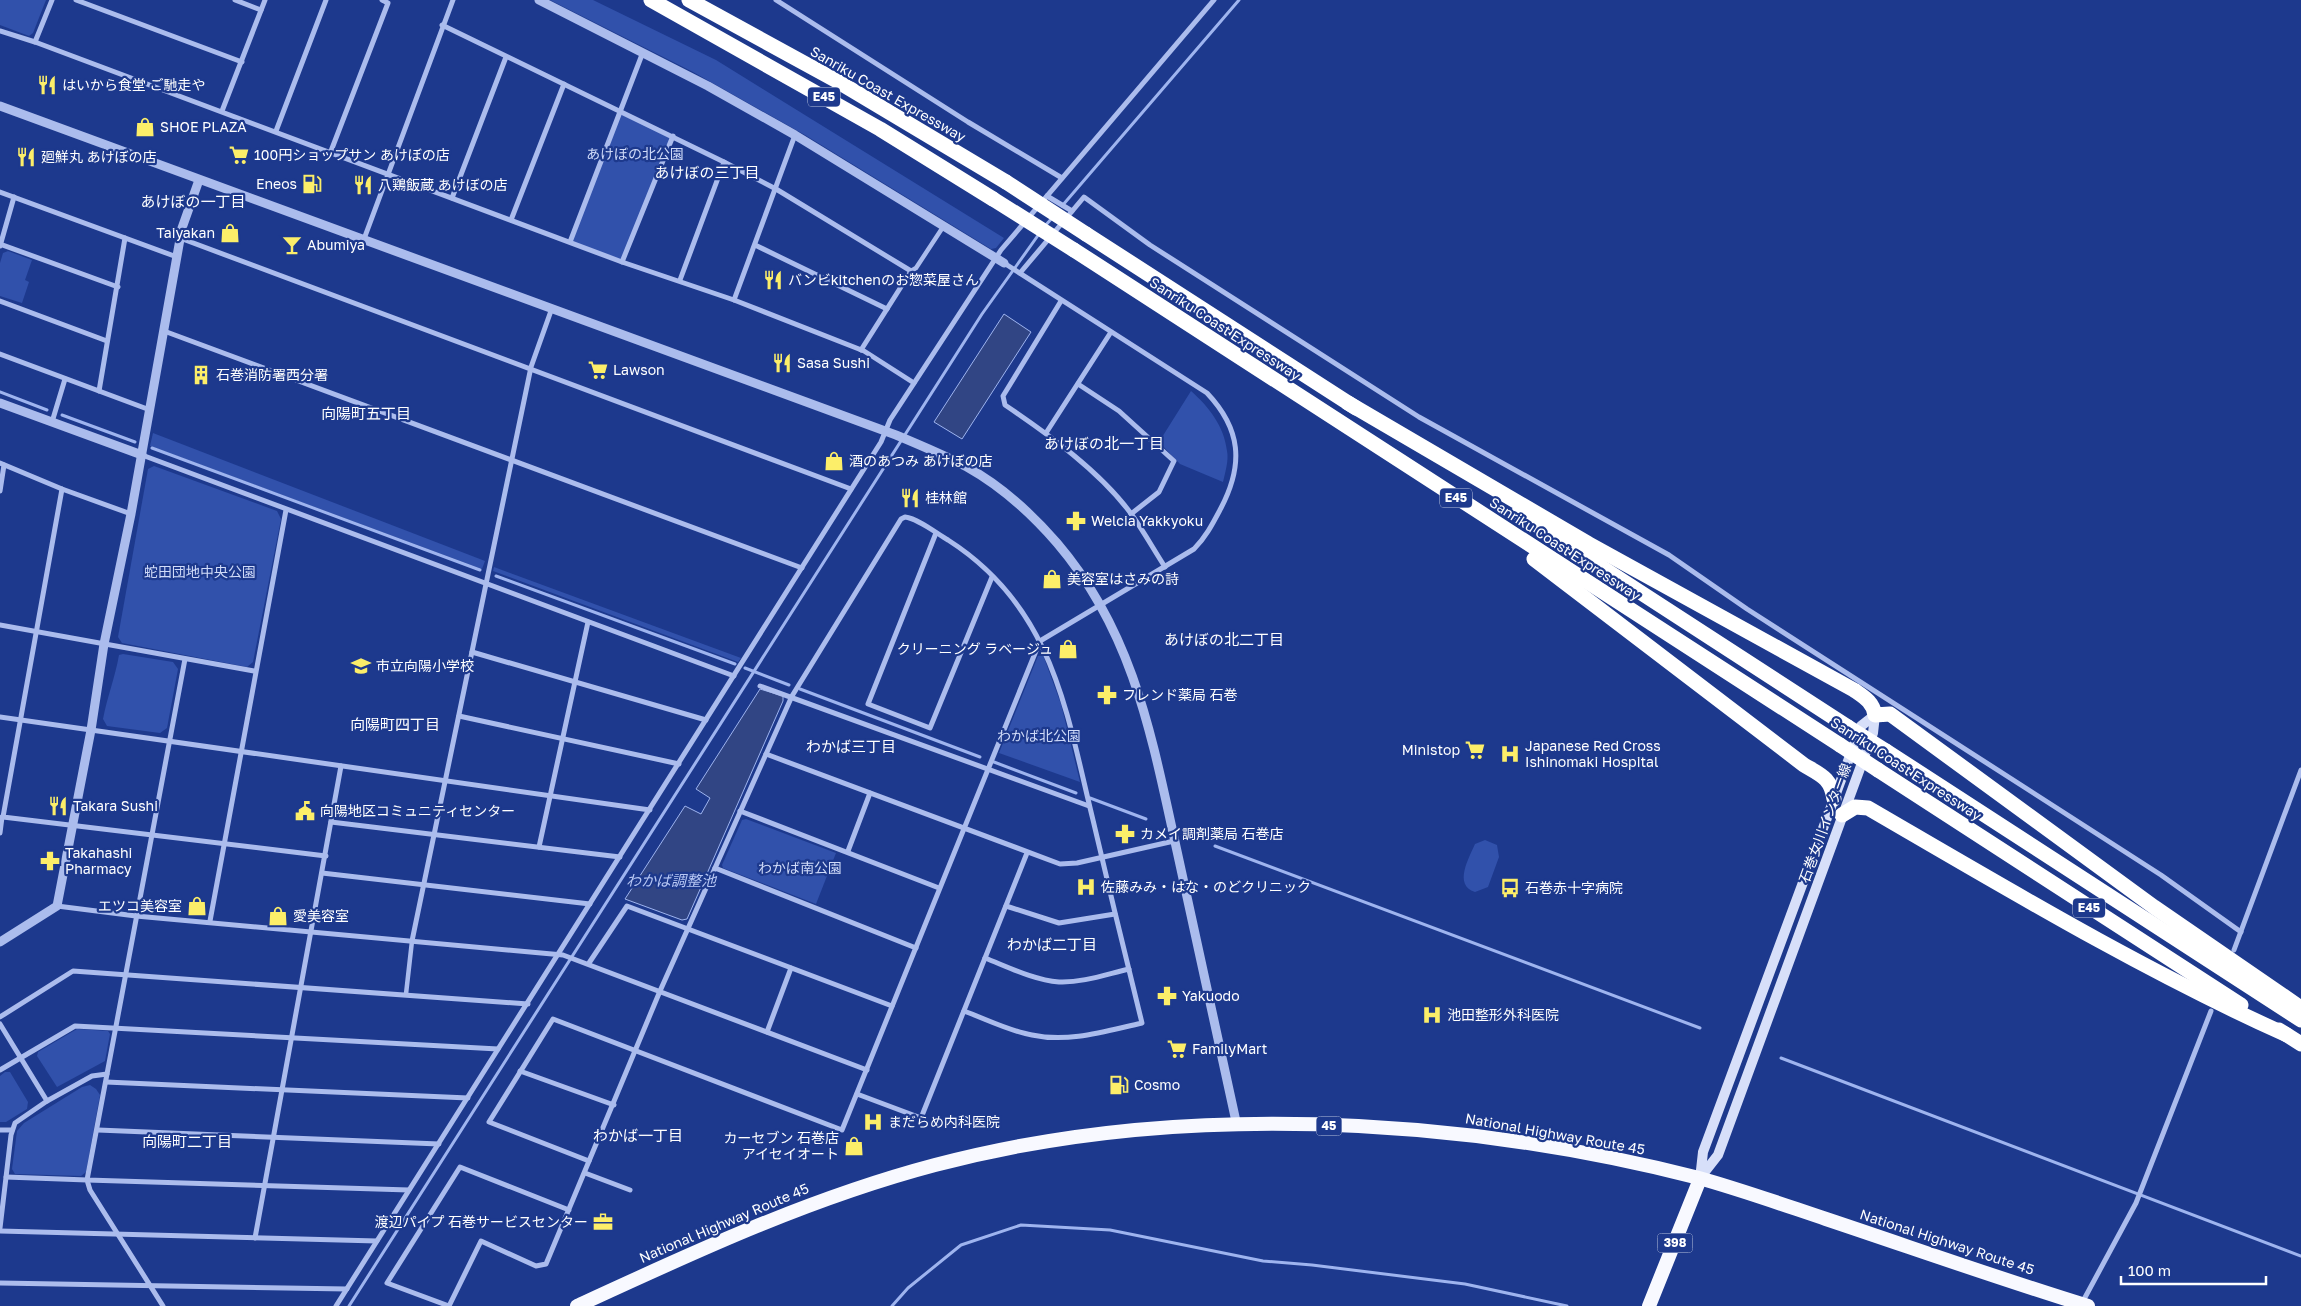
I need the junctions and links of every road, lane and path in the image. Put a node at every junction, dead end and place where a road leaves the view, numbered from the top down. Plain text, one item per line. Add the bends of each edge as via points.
1 (52, 0) edge
2 (76, 0) edge
3 (235, 0) edge
4 (265, 0) edge
5 (326, 0) edge
6 (382, 0) edge
7 (452, 0) edge
8 (539, 0) edge
9 (651, 0) edge
10 (689, 0) edge
11 (776, 0) edge
12 (1214, 0) edge
13 (261, 10) junction
14 (442, 24) junction
15 (0, 31) edge
16 (35, 42) junction
17 (643, 52) junction
18 (506, 57) junction
19 (242, 62) junction
20 (564, 84) junction
21 (0, 106) edge
22 (621, 110) junction
23 (222, 111) junction
24 (276, 131) junction
25 (795, 135) junction
26 (673, 136) junction
27 (331, 152) junction
28 (724, 162) junction
29 (389, 173) junction
30 (1062, 178) junction
31 (199, 180) junction
32 (776, 190) junction
33 (0, 192) edge
34 (1047, 196) junction
35 (14, 197) junction
36 (452, 198) junction
37 (1072, 211) junction
38 (511, 220) junction
39 (943, 227) junction
40 (125, 238) junction
41 (180, 238) junction
42 (364, 239) junction
43 (570, 242) junction
44 (0, 245) edge
45 (755, 245) junction
46 (177, 257) junction
47 (1001, 260) junction
48 (622, 262) junction
49 (911, 271) junction
50 (1020, 273) junction
51 (680, 280) junction
52 (118, 287) junction
53 (734, 300) junction
54 (0, 301) edge
55 (1061, 301) junction
56 (552, 308) junction
57 (886, 309) junction
58 (164, 331) junction
59 (1111, 332) junction
60 (107, 341) junction
61 (861, 350) junction
62 (0, 354) edge
63 (530, 367) junction
64 (65, 379) junction
65 (914, 383) junction
66 (1078, 384) junction
67 (99, 391) junction
68 (0, 403) edge
69 (1348, 403) junction
70 (150, 410) junction
71 (52, 422) junction
72 (885, 432) junction
73 (1046, 433) junction
74 (142, 456) junction
75 (510, 460) junction
76 (2, 464) edge
77 (62, 489) junction
78 (851, 489) junction
79 (0, 491) edge
80 (1452, 496) junction
81 (286, 510) junction
82 (131, 514) junction
83 (1131, 514) junction
84 (936, 533) junction
85 (1165, 567) junction
86 (802, 568) junction
87 (992, 577) junction
88 (486, 585) junction
89 (1101, 604) junction
90 (588, 622) junction
91 (0, 625) edge
92 (37, 631) junction
93 (1040, 640) junction
94 (104, 644) junction
95 (472, 652) junction
96 (185, 659) junction
97 (254, 672) junction
98 (734, 676) junction
99 (575, 681) junction
100 (760, 686) dead end
101 (792, 696) junction
102 (1875, 715) junction
103 (459, 716) junction
104 (0, 717) edge
105 (21, 720) junction
106 (706, 720) junction
107 (91, 730) junction
108 (562, 739) junction
109 (170, 742) junction
110 (240, 752) junction
111 (766, 754) junction
112 (678, 764) junction
113 (341, 766) junction
114 (987, 770) junction
115 (2301, 770) edge
116 (445, 780) junction
117 (870, 793) junction
118 (550, 797) junction
119 (1834, 799) junction
120 (1089, 806) junction
121 (650, 810) junction
122 (740, 811) junction
123 (1842, 815) junction
124 (2, 817) edge
125 (331, 822) junction
126 (74, 825) junction
127 (964, 828) junction
128 (0, 833) edge
129 (152, 834) junction
130 (434, 834) junction
131 (1174, 841) junction
132 (224, 844) junction
133 (539, 847) junction
134 (848, 851) junction
135 (1027, 853) junction
136 (326, 856) junction
137 (620, 857) junction
138 (1102, 858) junction
139 (715, 868) junction
140 (322, 872) junction
141 (423, 884) junction
142 (939, 888) junction
143 (590, 904) junction
144 (57, 906) junction
145 (1006, 906) junction
146 (1115, 914) junction
147 (136, 916) junction
148 (210, 921) junction
149 (688, 929) junction
150 (310, 932) junction
151 (2241, 932) junction
152 (412, 941) junction
153 (0, 942) edge
154 (916, 948) junction
155 (2234, 950) dead end
156 (561, 955) junction
157 (985, 958) junction
158 (589, 963) junction
159 (791, 968) junction
160 (1128, 969) junction
161 (126, 974) junction
162 (301, 986) junction
163 (660, 991) junction
164 (406, 994) junction
165 (528, 1004) junction
166 (892, 1006) junction
167 (2301, 1008) edge
168 (964, 1011) junction
169 (2211, 1011) dead end
170 (0, 1017) edge
171 (2301, 1020) edge
172 (0, 1024) edge
173 (116, 1027) junction
174 (767, 1032) junction
175 (2287, 1035) junction
176 (292, 1038) junction
177 (2301, 1044) edge
178 (498, 1049) junction
179 (635, 1051) junction
180 (20, 1057) junction
181 (0, 1070) edge
182 (867, 1070) junction
183 (520, 1071) junction
184 (107, 1074) junction
185 (106, 1082) junction
186 (282, 1089) junction
187 (857, 1094) junction
188 (468, 1098) junction
189 (47, 1101) junction
190 (614, 1105) junction
191 (1237, 1126) junction
192 (0, 1130) edge
193 (12, 1130) junction
194 (98, 1130) junction
195 (273, 1137) junction
196 (439, 1144) junction
197 (589, 1161) junction
198 (585, 1172) junction
199 (6, 1177) junction
200 (1700, 1179) junction
201 (87, 1180) junction
202 (264, 1186) junction
203 (409, 1190) junction
204 (630, 1190) dead end
205 (569, 1210) junction
206 (0, 1230) edge
207 (118, 1233) junction
208 (255, 1238) junction
209 (377, 1241) junction
210 (0, 1283) edge
211 (149, 1284) junction
212 (347, 1289) junction
213 (2083, 1305) edge
214 (163, 1306) edge
215 (336, 1306) edge
216 (577, 1306) edge
217 (1649, 1306) edge

1 - 16 street
2 - 19 street
3 - 13 street
4 - 13 street
5 - 24 street
6 - 27 street via 388,2
7 - 14 street
8 - 17 street
9 - 80 highway, Sanriku Coast Expressway / E45, bridge via 872,125 993,199
10 - 69 highway, Sanriku Coast Expressway / E45, bridge via 837,81 1006,182
11 - 30 street
12 - 30 street
13 - 19 street
14 - 18 street
14 - 29 street
15 - 16 street
16 - 23 street
17 - 22 street
17 - 25 street
18 - 20 street
18 - 36 street
19 - 23 street
20 - 22 street
20 - 38 street
21 - 31 street
22 - 26 street
22 - 43 street
23 - 24 street
24 - 27 street
25 - 32 street
25 - 39 street
26 - 28 street
26 - 48 street
27 - 29 street
28 - 32 street
28 - 51 street
29 - 36 street
29 - 42 street
30 - 34 street
31 - 41 street
31 - 42 street
32 - 45 street
32 - 49 street
33 - 35 street
34 - 37 street
34 - 47 street
35 - 40 street
35 - 44 street
36 - 38 street
37 - 50 street
37 - 151 street via 1084,197 1150,245 1419,417 1669,555 1747,609 2161,876
38 - 43 street
39 - 47 street
39 - 49 street
40 - 46 street
40 - 52 street
41 - 46 street
41 - 63 street
42 - 56 street
43 - 48 street
44 - 52 street
45 - 53 street
45 - 57 street
46 - 58 street
47 - 50 street
47 - 65 street
48 - 51 street
49 - 57 street
50 - 55 street
51 - 53 street
52 - 60 street
53 - 61 street
54 - 60 street
55 - 59 street
55 - 73 street via 1002,396 1005,405
56 - 63 street
56 - 72 street
57 - 61 street
58 - 70 street
58 - 75 street
59 - 66 street
59 - 85 street via 1207,393 1219,406 1234,438 1237,461 1233,482 1206,536 1194,549
60 - 67 street
61 - 65 street
62 - 64 street
63 - 75 street
63 - 78 street
64 - 67 street
64 - 71 street
65 - 72 street
66 - 73 street
66 - 83 street via 1119,411 1174,461 1158,492
67 - 70 street
68 - 71 street
69 - 102 highway via 1589,544 1854,690 1874,707
69 - 171 highway, Sanriku Coast Expressway / E45, bridge
70 - 74 street
71 - 74 street
72 - 78 street
72 - 89 street via 968,468 1025,510 1073,562
73 - 83 street via 1090,470
74 - 81 street
74 - 82 street
75 - 86 street
75 - 88 street
76 - 77 street
76 - 79 street
77 - 82 street
77 - 92 street
78 - 86 street
80 - 119 highway via 1826,779 1832,786
80 - 175 highway, Sanriku Coast Expressway / E45, bridge
81 - 88 street
81 - 97 street
82 - 94 street
83 - 85 street
84 - 87 street
84 - 87 street via 868,704 930,728
84 - 101 street via 908,517 901,519
85 - 89 street
86 - 98 street
87 - 93 street via 1024,614
88 - 90 street
88 - 95 street
89 - 93 street
89 - 131 street via 1121,644 1137,689
90 - 98 street
90 - 99 street
91 - 92 street
92 - 94 street
92 - 105 street
93 - 114 street
93 - 120 street via 1060,685
94 - 96 street
94 - 107 street
95 - 99 street
95 - 103 street
96 - 97 street
96 - 109 street
97 - 110 street
98 - 106 street
99 - 106 street
99 - 108 street
100 - 101 street
101 - 111 street
101 - 114 street
102 - 119 main road, 石巻女川インター線 via 1861,726
102 - 123 main road, 石巻女川インター線 via 1873,733
102 - 167 highway via 1890,714 2154,908
103 - 108 street
103 - 116 street
104 - 105 street
105 - 107 street
105 - 124 street
106 - 112 street
107 - 109 street
107 - 126 street
108 - 112 street
108 - 118 street
109 - 110 street
109 - 129 street
110 - 113 street
110 - 132 street
111 - 117 street
111 - 122 street
112 - 121 street
113 - 116 street
113 - 125 street
114 - 120 street
114 - 127 street
115 - 151 street
116 - 118 street
116 - 130 street
117 - 127 street
117 - 134 street
118 - 121 street
118 - 133 street
119 - 200 main road, 石巻女川インター線 via 1703,1152
120 - 138 street
121 - 137 street
122 - 134 street
122 - 139 street
123 - 175 highway via 1855,807 1868,808 1972,869 2228,1009
123 - 200 main road, 石巻女川インター線 via 1717,1157
124 - 126 street
124 - 128 street
125 - 130 street
125 - 136 street
126 - 129 street
126 - 144 street
127 - 135 street
127 - 142 street
129 - 132 street
129 - 147 street
130 - 133 street
130 - 141 street
131 - 138 street
131 - 191 street
132 - 136 street
132 - 148 street
133 - 137 street
134 - 142 street
135 - 138 street via 1060,864
135 - 145 street
136 - 140 street
137 - 143 street
138 - 146 street
139 - 149 street
139 - 154 street
140 - 141 street
140 - 150 street
141 - 143 street
141 - 152 street
142 - 154 street
143 - 156 street
144 - 147 street
144 - 153 street
145 - 146 street via 1060,923
145 - 157 street
146 - 160 street
147 - 148 street
147 - 161 street
148 - 150 street
149 - 158 street via 627,906
149 - 159 street
149 - 163 street
150 - 152 street
150 - 162 street
151 - 155 street
152 - 156 street
152 - 164 street
154 - 166 street
156 - 158 street
156 - 165 street
157 - 160 street via 1032,976 1060,982
157 - 168 street
158 - 163 street
159 - 166 street
159 - 174 street
160 - 168 street via 1142,1023 1087,1035 1049,1038 1030,1035
161 - 162 street
161 - 170 street via 73,971
161 - 173 street
162 - 164 street
162 - 176 street
163 - 174 street
163 - 179 street
164 - 165 street
165 - 178 street
166 - 182 street
168 - 187 street via 921,1118
169 - 213 street via 2138,1198
172 - 180 street
173 - 176 street
173 - 180 street via 75,1026
173 - 184 street
174 - 182 street
175 - 177 highway, Sanriku Coast Expressway / E45
176 - 178 street
176 - 186 street
178 - 188 street
179 - 183 street via 553,1019
179 - 187 street via 842,1130
179 - 190 street
180 - 181 street
180 - 189 street
182 - 187 street
183 - 190 street
183 - 197 street via 488,1122
184 - 185 street
184 - 189 street via 92,1076
185 - 186 street
185 - 194 street
186 - 188 street
186 - 195 street
188 - 196 street
189 - 193 street via 15,1123
190 - 197 street
191 - 200 highway, National Highway Route 45 / 45 via 1382,1127 1489,1137 1583,1153
191 - 216 highway, National Highway Route 45 / 45 via 1164,1128 1086,1136 937,1164 804,1206 688,1254
192 - 193 street
193 - 199 street
194 - 195 street
194 - 201 street
195 - 196 street
195 - 202 street
196 - 203 street
197 - 198 street
198 - 204 street
198 - 205 street
199 - 201 street
199 - 206 street
200 - 213 highway, National Highway Route 45 / 45
200 - 217 highway, 398
201 - 202 street
201 - 207 street
202 - 203 street
202 - 208 street
203 - 209 street
205 - 205 street via 460,1167 387,1283 449,1306 482,1241 536,1266 546,1264
206 - 207 street
207 - 208 street
207 - 211 street
208 - 209 street
209 - 212 street
210 - 211 street
211 - 212 street
211 - 214 street
212 - 215 street

